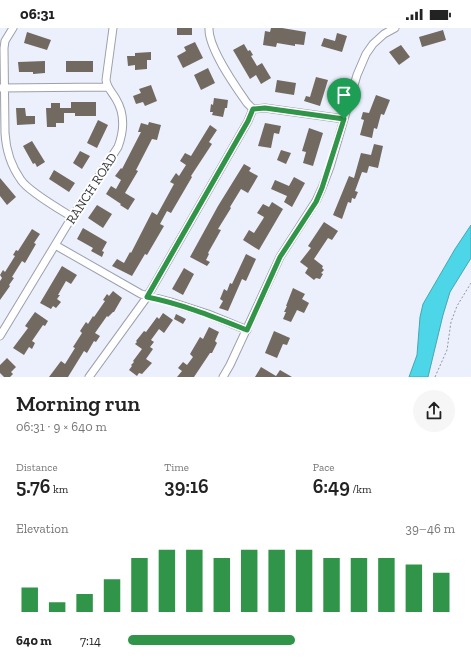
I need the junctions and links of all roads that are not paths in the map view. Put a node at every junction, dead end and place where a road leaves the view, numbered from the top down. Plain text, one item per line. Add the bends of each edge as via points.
1 (13, 28) edge
2 (113, 28) edge
3 (209, 28) edge
4 (392, 28) edge
5 (107, 87) junction
6 (2, 88) edge
7 (253, 109) junction
8 (344, 119) junction
9 (72, 217) junction
10 (55, 245) junction
11 (147, 297) junction
12 (247, 330) junction
13 (0, 336) edge
14 (89, 377) edge
15 (223, 377) edge

1 - 6 street via 8,34 4,48
2 - 5 street via 106,70
3 - 7 street via 217,54 244,99
4 - 8 street via 373,44 366,54
5 - 6 street
5 - 9 street, RANCH ROAD via 120,108 122,134 118,147
6 - 9 street via 6,146 21,181
7 - 8 street via 265,108
7 - 11 street
8 - 12 street via 316,202 280,257
9 - 10 street, RANCH ROAD
10 - 11 street
10 - 13 street, RANCH ROAD
11 - 12 street via 171,302
11 - 14 street
12 - 15 street

